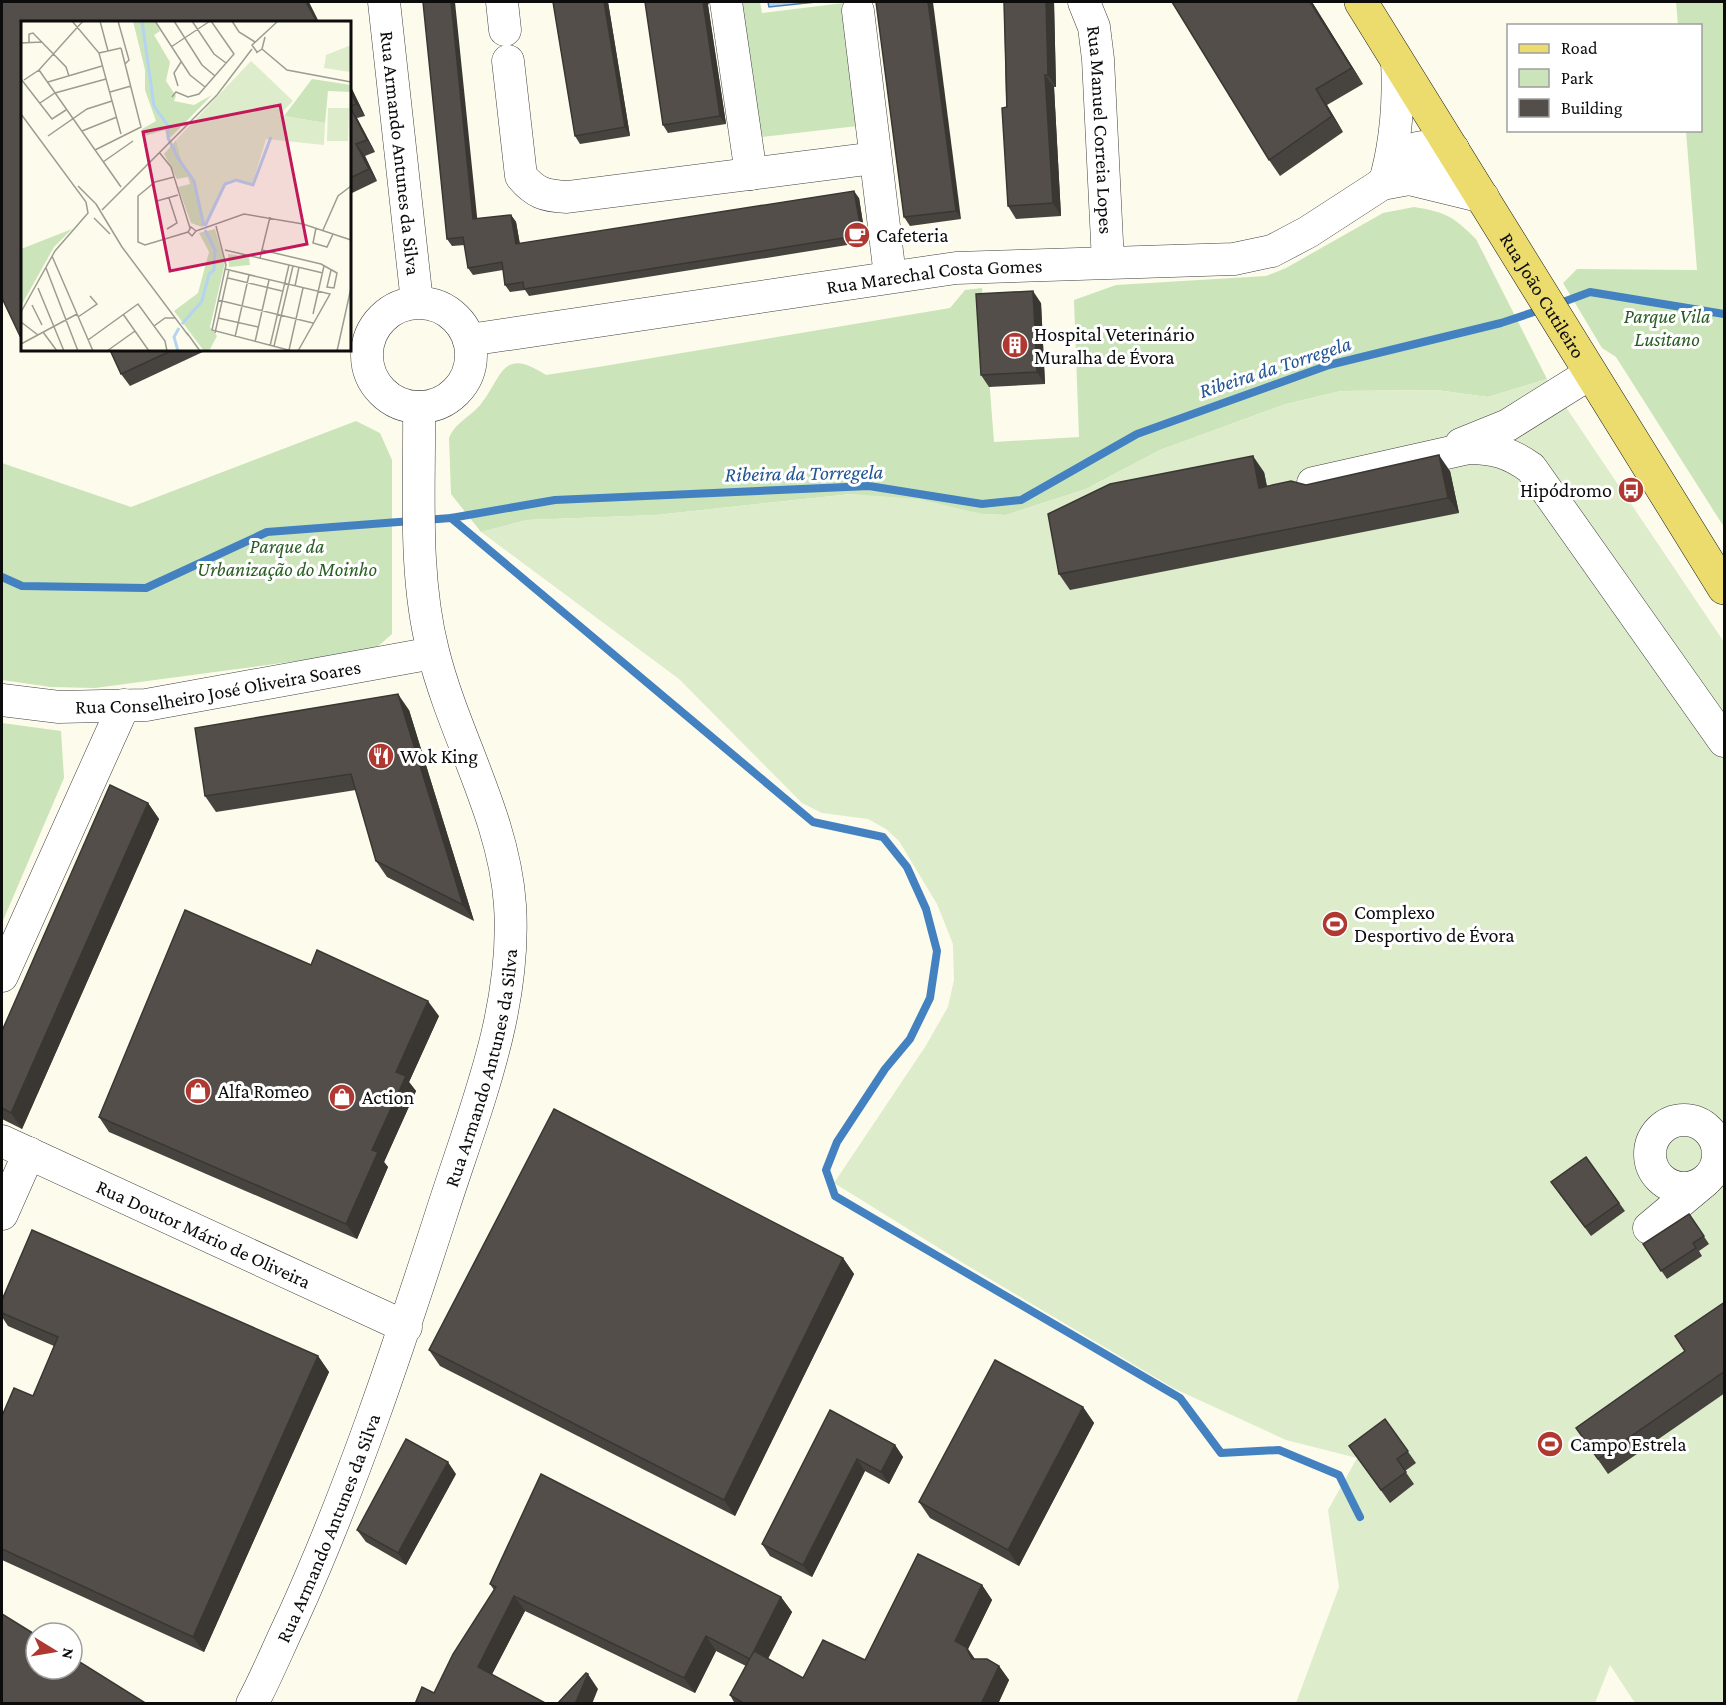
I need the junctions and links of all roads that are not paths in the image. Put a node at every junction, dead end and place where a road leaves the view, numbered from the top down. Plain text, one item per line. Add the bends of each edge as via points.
1 (384, 2) edge
2 (726, 2) edge
3 (1084, 2) edge
4 (1360, 2) edge
5 (858, 11) dead end
6 (1397, 60) junction
7 (508, 61) dead end
8 (1453, 149) junction
9 (875, 158) junction
10 (751, 174) junction
11 (1393, 179) junction
12 (1483, 197) junction
13 (1108, 262) junction
14 (890, 276) junction
15 (417, 302) junction
16 (469, 340) junction
17 (1591, 373) junction
18 (419, 407) junction
19 (1525, 414) junction
20 (1443, 452) junction
21 (1531, 468) junction
22 (1313, 483) edge
23 (1725, 588) edge
24 (433, 652) junction
25 (2, 700) edge
26 (123, 705) junction
27 (1725, 741) edge
28 (2, 976) edge
29 (15, 1147) edge
30 (1714, 1176) edge
31 (2, 1214) edge
32 (1649, 1228) dead end
33 (406, 1327) junction
34 (252, 1704) edge

1 - 15 street, Rua Armando Antunes da Silva
2 - 10 street
3 - 13 street, Rua Manuel Correia Lopes via 1094,27 1098,59
4 - 6 main road, Rua João Cutileiro
5 - 9 street
6 - 8 main road, Rua João Cutileiro
6 - 11 street via 1399,104
7 - 10 street via 521,176 533,190 567,197
8 - 11 street, Rua Marechal Costa Gomes via 1427,145 1403,154
8 - 12 main road, Rua João Cutileiro
9 - 10 street
9 - 14 street
11 - 12 street
11 - 13 street, Rua Marechal Costa Gomes via 1272,251 1234,259
12 - 17 main road, Rua João Cutileiro
13 - 14 street, Rua Marechal Costa Gomes via 967,268
14 - 16 street, Rua Marechal Costa Gomes
15 - 16 street via 449,312 464,327
15 - 18 street via 393,309 376,325 367,348 370,372 381,390 398,403
16 - 18 street via 471,359 466,378 455,393 438,404
17 - 19 street
17 - 23 main road, Rua João Cutileiro
18 - 24 street, Rua Armando Antunes da Silva via 420,561
19 - 20 street
19 - 21 street via 1519,435 1522,453
20 - 21 street via 1493,448 1513,455
20 - 22 street
21 - 27 street
24 - 26 street, Rua Conselheiro José Oliveira Soares via 146,705
24 - 33 street, Rua Armando Antunes da Silva via 502,853 510,902 511,960 503,1015
25 - 26 street, Rua Conselheiro José Oliveira Soares via 58,707
26 - 28 street
29 - 31 street
29 - 33 street, Rua Doutor Mário de Oliveira
30 - 32 street
33 - 34 street, Rua Armando Antunes da Silva via 347,1489

